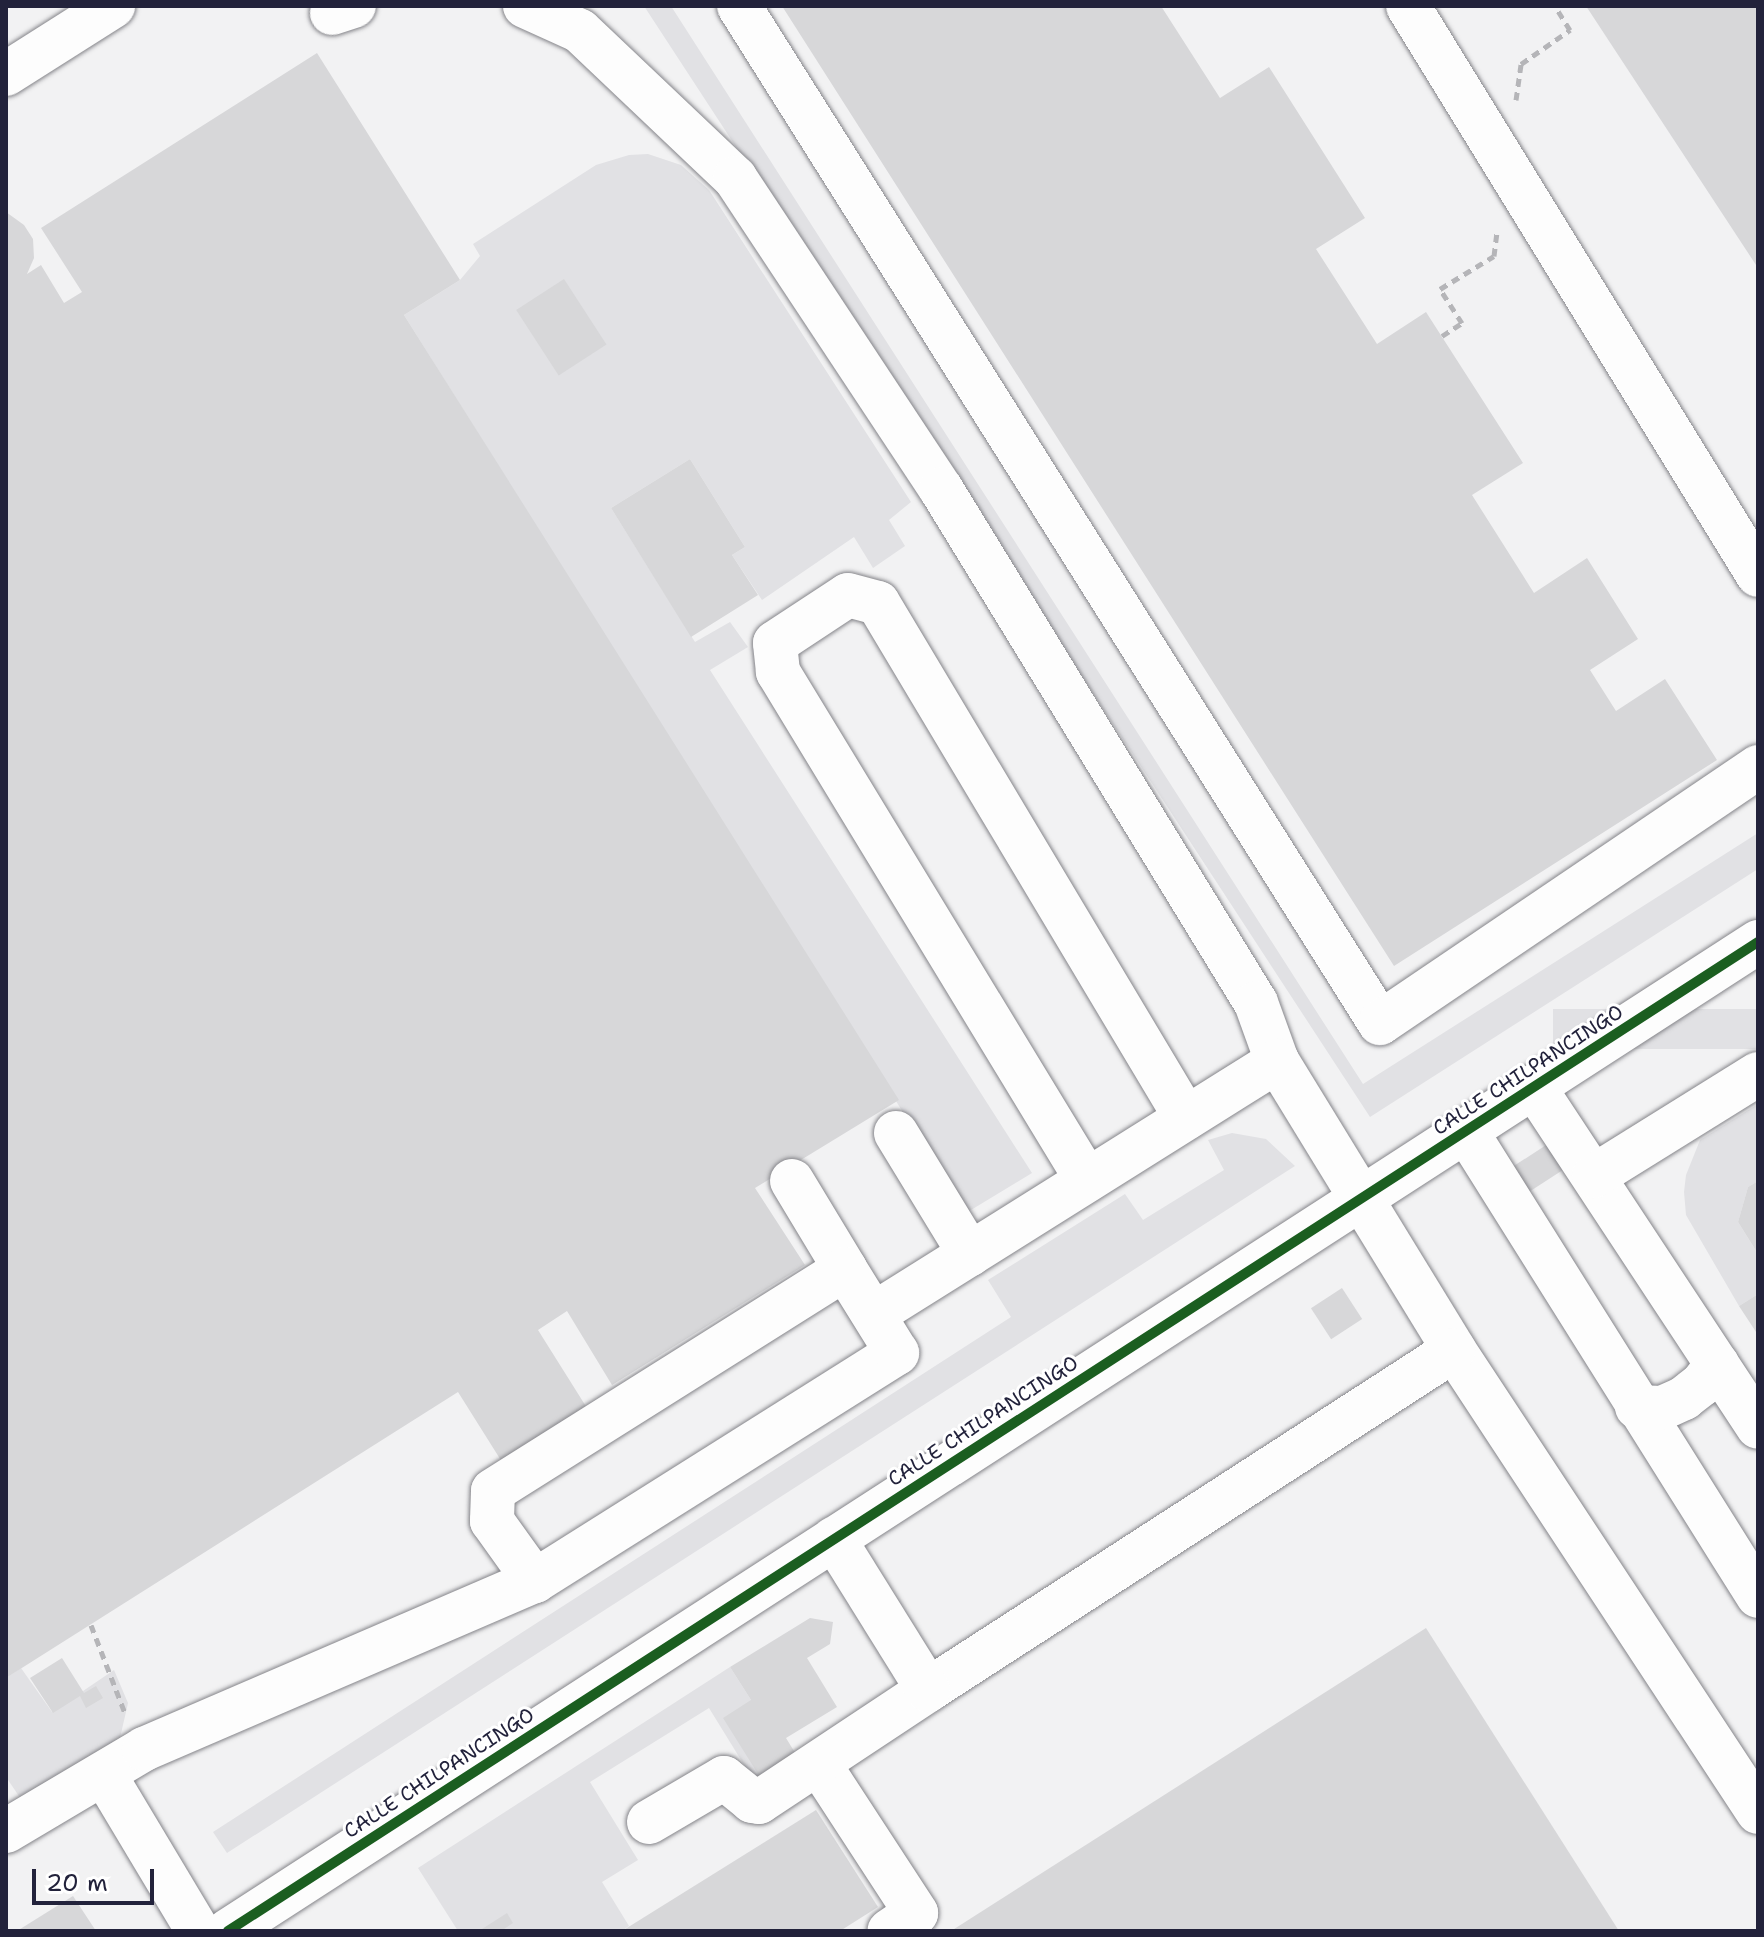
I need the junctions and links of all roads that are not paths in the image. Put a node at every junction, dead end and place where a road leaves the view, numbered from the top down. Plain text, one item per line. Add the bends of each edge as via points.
1 (113, 6) edge
2 (525, 6) edge
3 (739, 6) edge
4 (1408, 6) edge
5 (6, 74) edge
6 (1758, 575) edge
7 (1758, 767) edge
8 (1758, 942) edge
9 (1277, 1061) junction
10 (1758, 1074) edge
11 (1534, 1087) junction
12 (1186, 1118) junction
13 (1466, 1131) junction
14 (896, 1133) dead end
15 (1594, 1176) junction
16 (1087, 1180) junction
17 (792, 1181) dead end
18 (1360, 1200) junction
19 (970, 1254) junction
20 (845, 1269) junction
21 (874, 1314) junction
22 (1454, 1350) junction
23 (1717, 1364) junction
24 (1637, 1407) junction
25 (1758, 1427) edge
26 (834, 1539) junction
27 (535, 1581) junction
28 (1758, 1596) edge
29 (928, 1690) junction
30 (819, 1764) junction
31 (104, 1774) junction
32 (1758, 1812) edge
33 (649, 1822) dead end
34 (6, 1831) edge
35 (198, 1931) edge
36 (228, 1931) edge
37 (889, 1931) edge

1 - 5 street
2 - 9 street via 580,31 735,178 941,489 1256,1003
3 - 7 street via 1380,1023
4 - 6 street
8 - 11 street, CALLE CHILPANCINGO
9 - 12 street
9 - 18 street
10 - 15 street
11 - 13 street, CALLE CHILPANCINGO
11 - 15 street
12 - 16 street
12 - 16 street via 878,603 848,595 775,643 778,672
13 - 18 street, CALLE CHILPANCINGO
13 - 24 street
14 - 19 street
15 - 23 street
16 - 19 street
17 - 20 street
18 - 22 street
18 - 26 street, CALLE CHILPANCINGO
19 - 21 street
20 - 21 street
20 - 27 street via 493,1491 492,1521
21 - 27 street via 897,1353
22 - 29 street
22 - 32 street
23 - 24 street via 1684,1398 1662,1408
23 - 25 street
24 - 28 street
26 - 29 street
26 - 36 street, CALLE CHILPANCINGO
27 - 31 street via 144,1749
29 - 30 street
30 - 33 street via 755,1803 730,1780 717,1780
30 - 37 street via 916,1913
31 - 34 street
31 - 35 street

